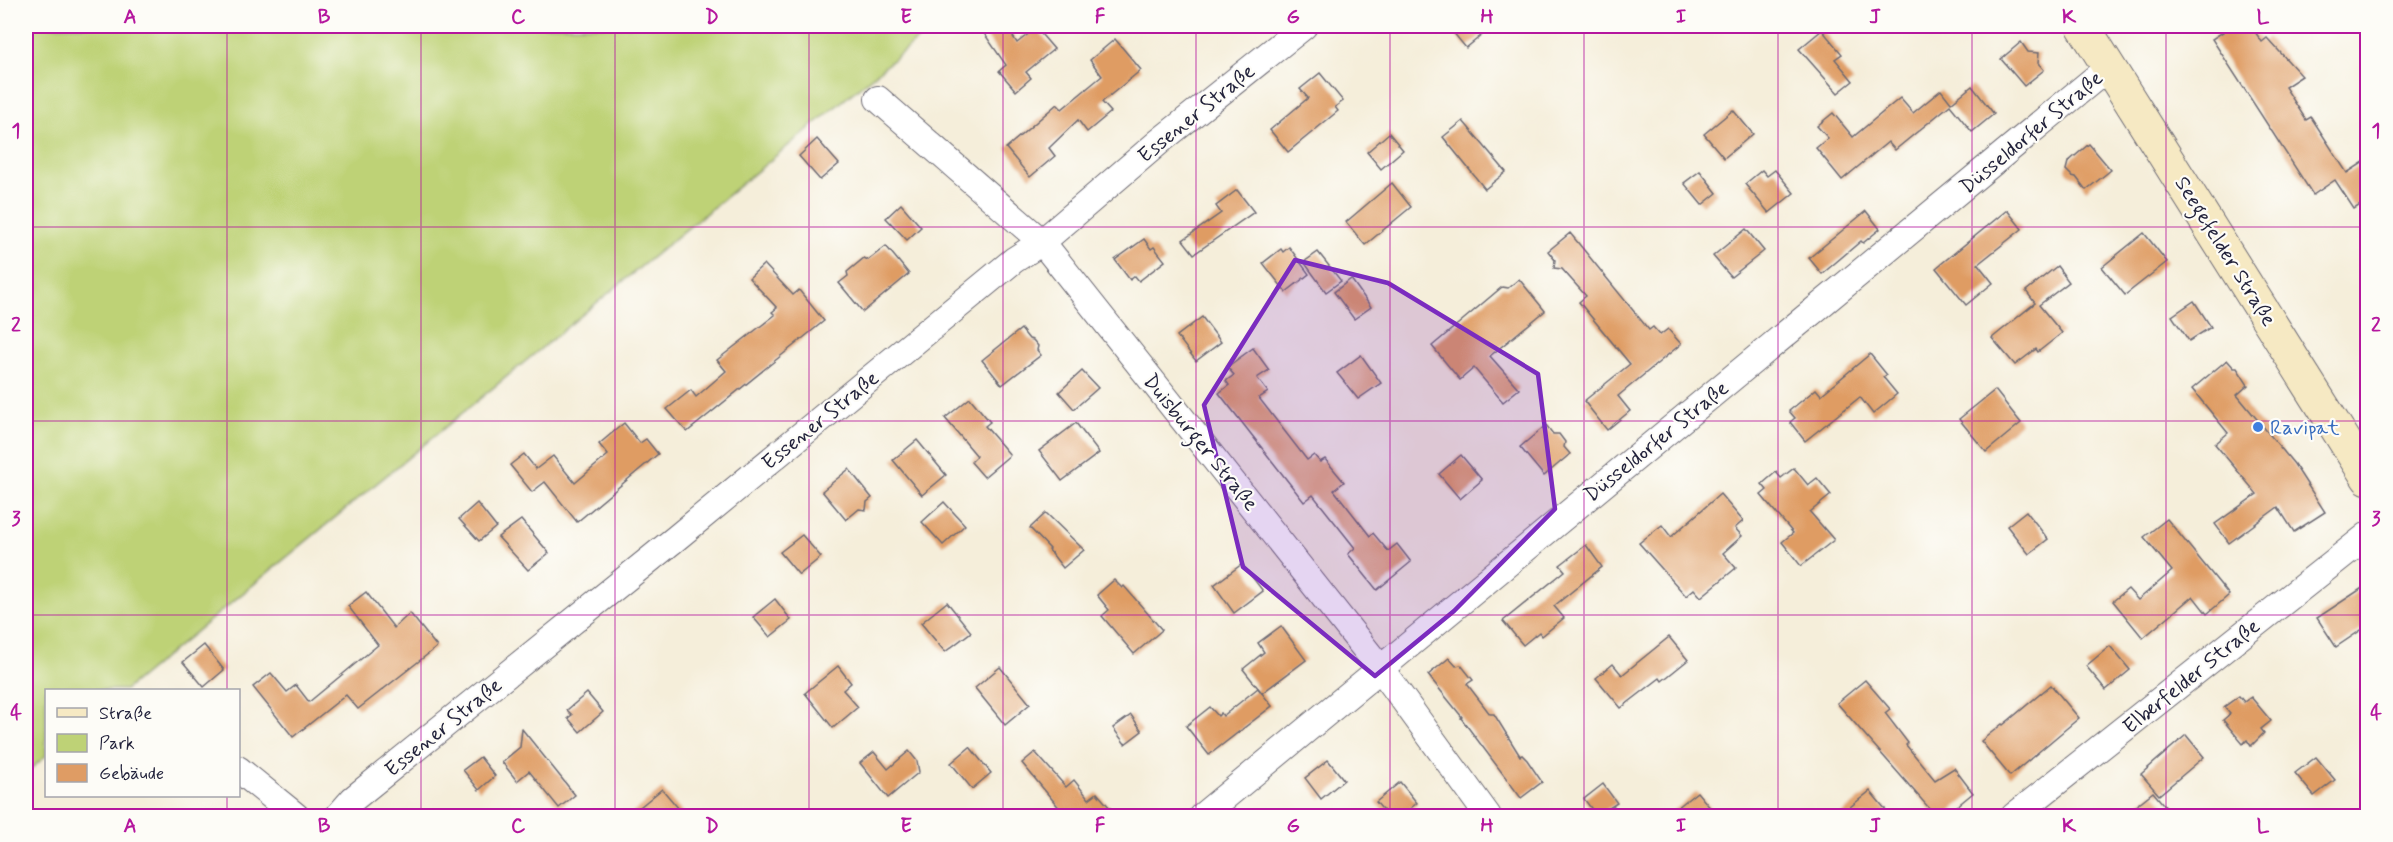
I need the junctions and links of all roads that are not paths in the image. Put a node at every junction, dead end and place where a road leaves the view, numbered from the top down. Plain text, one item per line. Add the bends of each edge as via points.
1 (1304, 26) edge
2 (2083, 26) edge
3 (2110, 66) junction
4 (879, 99) dead end
5 (1042, 242) junction
6 (2367, 478) edge
7 (2367, 535) edge
8 (1381, 669) junction
9 (240, 771) edge
10 (296, 816) edge
11 (338, 816) edge
12 (1202, 816) edge
13 (1488, 816) edge
14 (2014, 816) edge

1 - 5 street, Essener Straße
2 - 3 street, Seegefelder Straße
3 - 6 street, Seegefelder Straße
3 - 8 street, Düsseldorfer Straße
4 - 5 street, Duisburger Straße
5 - 8 street, Duisburger Straße
5 - 11 street, Essener Straße via 1014,260 353,799
7 - 14 street, Elberfelder Straße
8 - 12 street, Düsseldorfer Straße
8 - 13 street, Duisburger Straße
9 - 10 street

